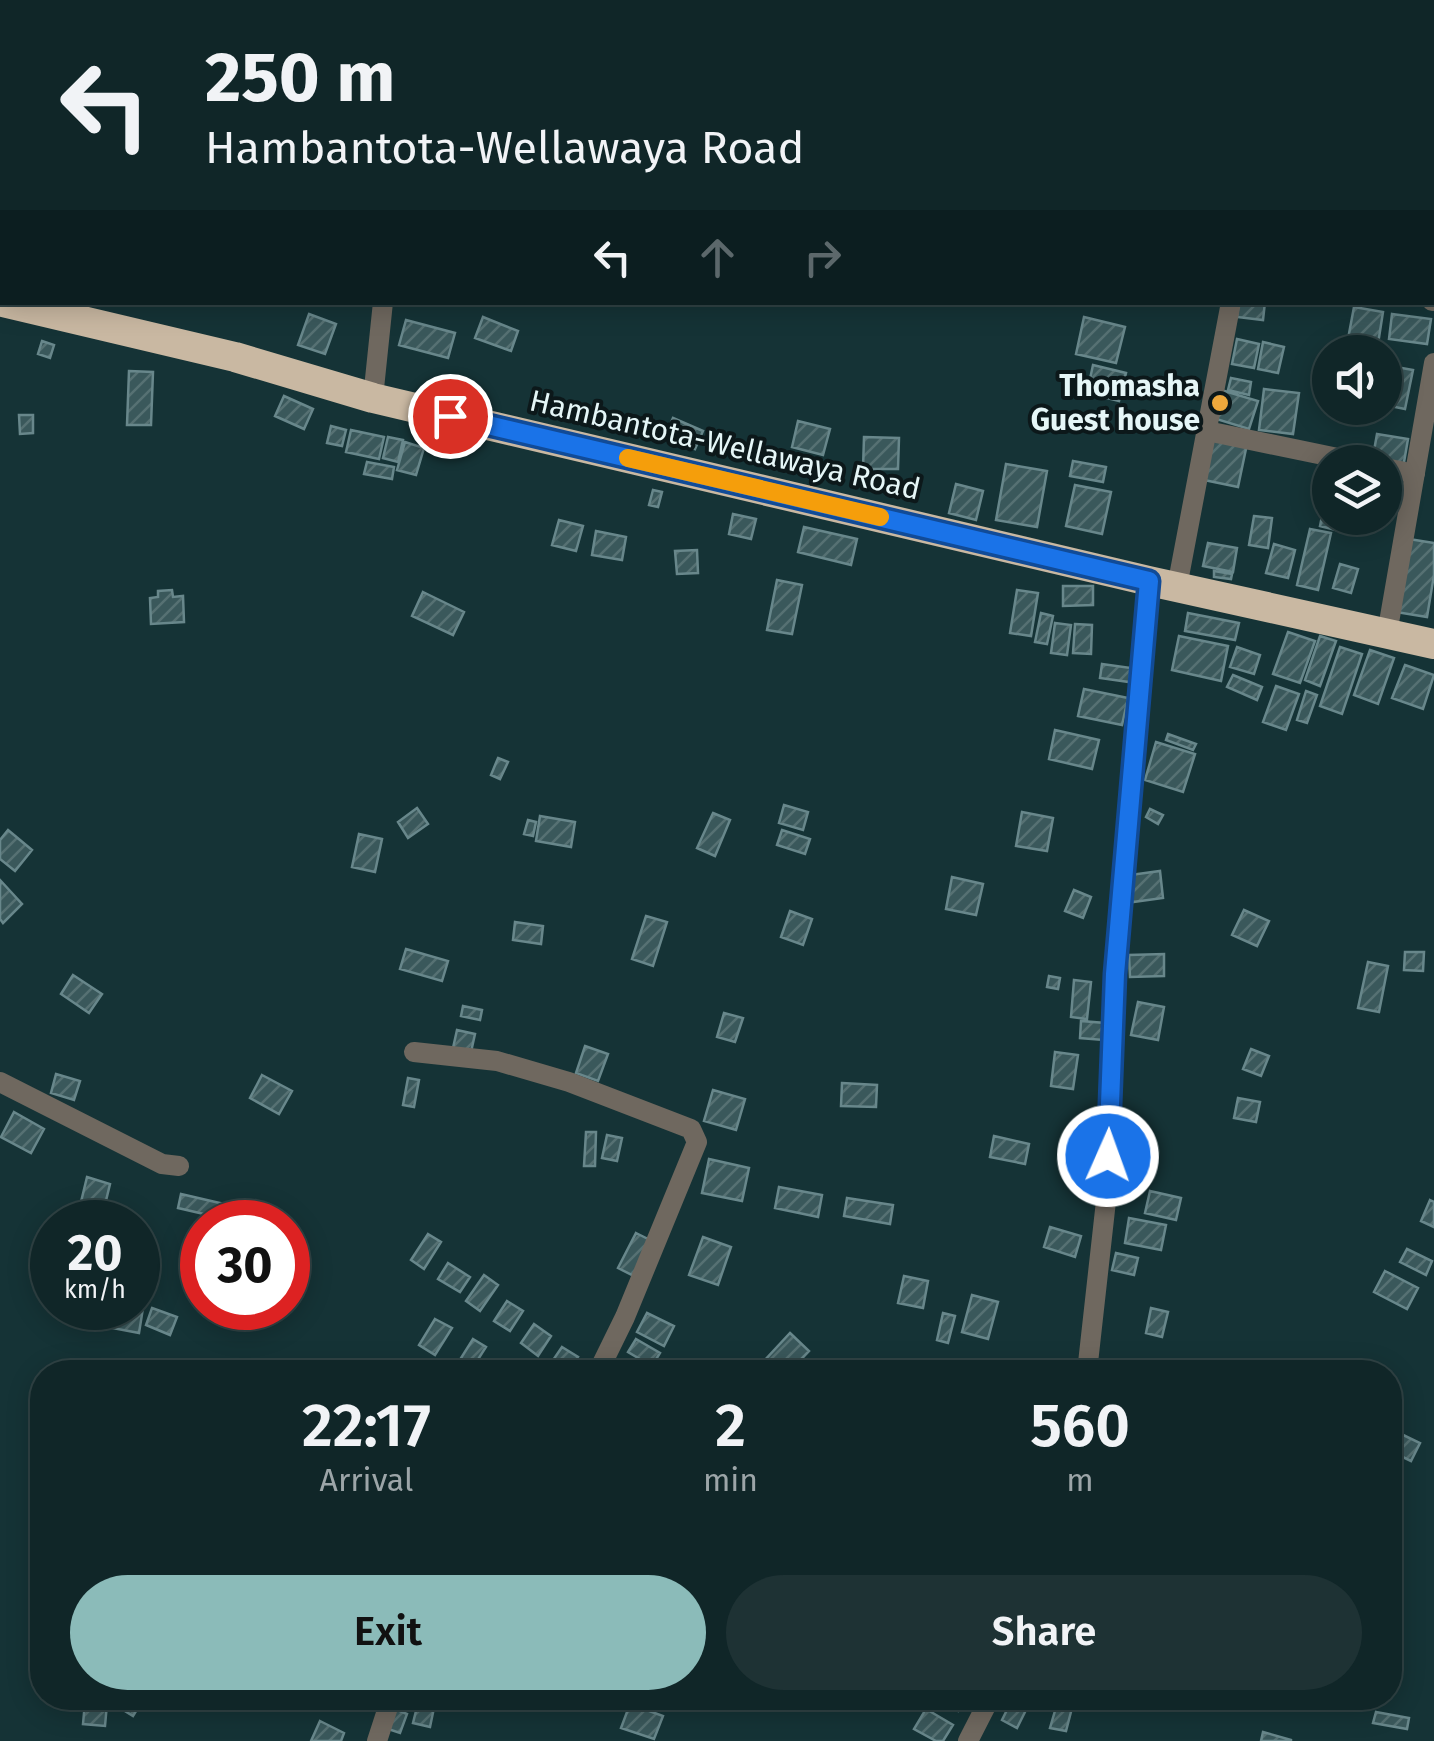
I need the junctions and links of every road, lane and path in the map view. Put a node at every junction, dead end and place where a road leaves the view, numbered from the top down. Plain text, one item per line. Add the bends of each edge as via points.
1 (15, 305) edge
2 (383, 305) edge
3 (1230, 305) edge
4 (1434, 364) edge
5 (373, 398) junction
6 (1207, 431) junction
7 (1312, 453) edge
8 (1402, 471) edge
9 (1415, 474) junction
10 (1163, 584) junction
11 (1387, 634) junction
12 (1434, 644) edge
13 (414, 1052) dead end
14 (0, 1082) edge
15 (179, 1166) dead end
16 (604, 1360) edge
17 (1088, 1360) edge
18 (387, 1710) edge
19 (984, 1710) edge
20 (378, 1741) edge
21 (968, 1741) edge

1 - 5 highway, Hambantota-Wellawaya Road via 236,357
2 - 5 street
3 - 6 street
4 - 9 street
5 - 10 highway, Hambantota-Wellawaya Road
6 - 7 street
6 - 10 street
8 - 9 street
9 - 11 street
10 - 11 highway, Hambantota-Wellawaya Road
10 - 17 street via 1115,974 1107,1192
11 - 12 highway, Hambantota-Wellawaya Road
13 - 16 street via 496,1061 690,1129 697,1142
14 - 15 street via 162,1164
18 - 20 street
19 - 21 street

